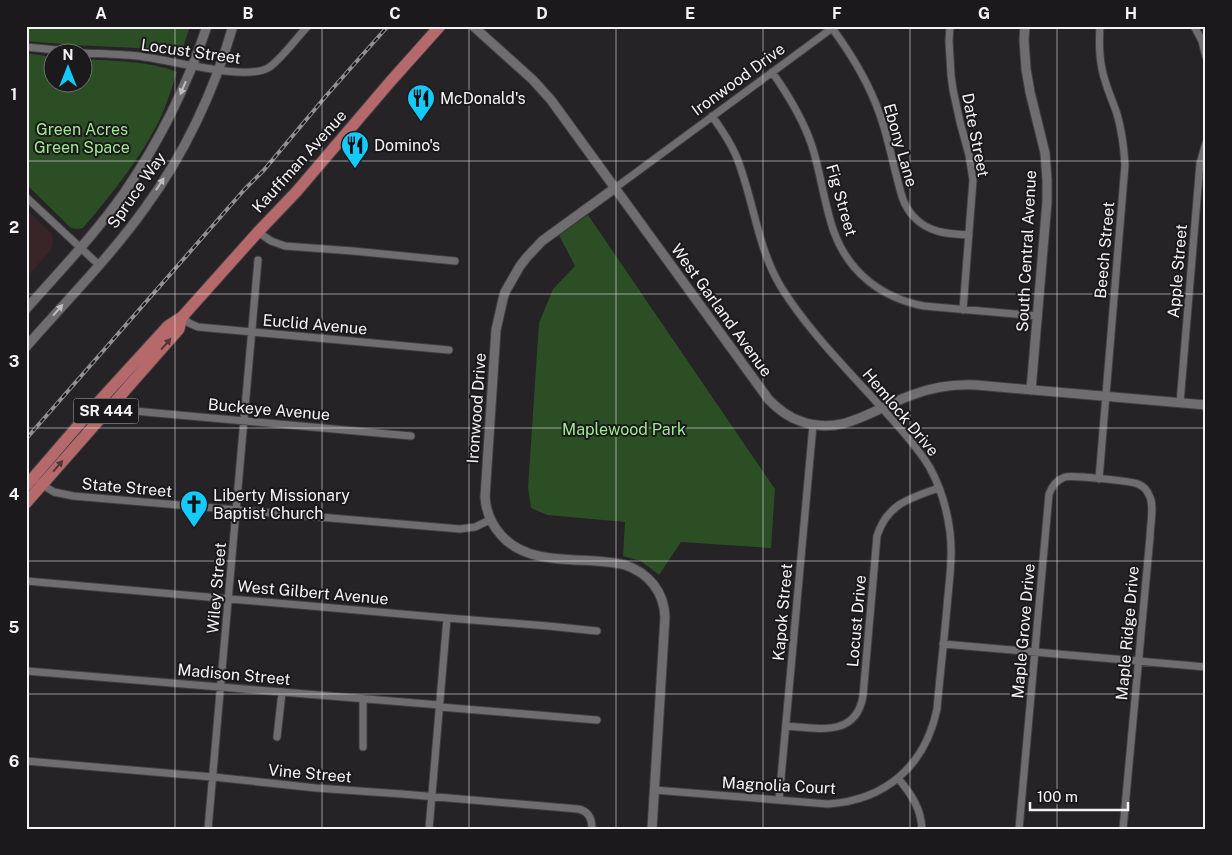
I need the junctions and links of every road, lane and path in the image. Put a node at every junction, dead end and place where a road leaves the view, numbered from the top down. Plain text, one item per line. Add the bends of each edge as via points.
1 (207, 26) edge
2 (232, 26) edge
3 (308, 26) edge
4 (440, 26) edge
5 (473, 26) edge
6 (950, 26) edge
7 (1026, 26) edge
8 (1100, 26) edge
9 (1194, 26) edge
10 (834, 27) edge
11 (26, 47) edge
12 (42, 49) edge
13 (92, 54) edge
14 (1206, 57) edge
15 (193, 65) junction
16 (219, 70) junction
17 (772, 72) junction
18 (712, 116) junction
19 (1206, 143) edge
20 (615, 188) junction
21 (26, 197) edge
22 (258, 232) junction
23 (969, 235) junction
24 (80, 248) junction
25 (258, 260) dead end
26 (455, 261) dead end
27 (99, 265) junction
28 (26, 309) edge
29 (963, 310) junction
30 (1038, 316) junction
31 (182, 317) junction
32 (252, 332) junction
33 (26, 347) edge
34 (449, 350) dead end
35 (1031, 390) junction
36 (1106, 396) junction
37 (1180, 403) junction
38 (1206, 405) edge
39 (882, 408) junction
40 (124, 410) dead end
41 (244, 421) junction
42 (813, 425) junction
43 (411, 436) dead end
44 (1099, 479) junction
45 (34, 483) edge
46 (939, 488) junction
47 (26, 503) edge
48 (236, 510) junction
49 (490, 520) junction
50 (26, 581) edge
51 (229, 599) junction
52 (447, 618) junction
53 (597, 631) dead end
54 (943, 644) junction
55 (1035, 652) junction
56 (1138, 662) junction
57 (1206, 667) edge
58 (26, 671) edge
59 (220, 687) junction
60 (282, 692) junction
61 (363, 699) junction
62 (440, 706) junction
63 (597, 720) dead end
64 (786, 726) junction
65 (277, 737) dead end
66 (363, 747) dead end
67 (26, 760) edge
68 (213, 777) junction
69 (898, 778) junction
70 (654, 790) junction
71 (432, 796) junction
72 (779, 800) junction
73 (208, 829) edge
74 (429, 829) edge
75 (592, 829) edge
76 (652, 829) edge
77 (922, 829) edge
78 (1019, 829) edge
79 (1123, 829) edge

1 - 15 street, Spruce Way
2 - 16 street, Spruce Way
3 - 16 street, Locust Street via 267,69 252,72
4 - 22 main road, Kauffman Avenue / SR 444
5 - 20 street, West Garland Avenue via 552,100
6 - 23 street, Date Street via 952,82 973,180
7 - 30 street, South Central Avenue via 1027,80 1045,154 1047,180
8 - 36 street, Beech Street via 1101,66 1120,127 1125,165
9 - 14 street
10 - 17 street, Ironwood Drive
10 - 23 street, Ebony Lane via 881,116 908,210 929,228 946,234
11 - 12 street
13 - 15 street, Locust Street via 142,56
15 - 16 street, Locust Street
15 -> 24 street, Spruce Way via 173,112 149,154 123,194
27 -> 16 street, Spruce Way via 145,208 176,160
17 - 18 street, Ironwood Drive
17 - 29 street, Fig Street via 792,101 806,130 835,232 855,268 890,296 924,306
18 - 20 street, Ironwood Drive
18 - 39 street, Hemlock Drive via 737,157 760,238 781,286 808,326
19 - 37 street, Apple Street via 1200,163
20 - 42 street, West Garland Avenue via 769,400 788,416
20 - 49 street, Ironwood Drive via 542,241 514,275 503,299 496,330 485,497
21 - 24 street
22 - 26 street via 285,246
22 - 31 main road, Kauffman Avenue / SR 444
23 - 29 street, Date Street
24 - 27 street
24 - 28 street, Spruce Way
25 - 32 street, Wiley Street
33 -> 27 street, Spruce Way
29 - 30 street, Fig Street
30 - 35 street, South Central Avenue
31 - 32 street, Euclid Avenue via 198,327
31 - 45 main road, Kauffman Avenue / SR 444 via 168,326 94,407
32 - 34 street, Euclid Avenue
32 - 41 street, Wiley Street
35 - 36 street, West Garland Avenue
35 - 39 street, West Garland Avenue via 949,385 911,395
36 - 37 street, West Garland Avenue
36 - 44 street, Beech Street
37 - 38 street, West Garland Avenue
39 - 42 street, West Garland Avenue via 843,424
39 - 46 street, Hemlock Drive via 920,452
40 - 41 street, Buckeye Avenue
41 - 43 street, Buckeye Avenue
41 - 48 street, Wiley Street
42 - 64 street, Kapok Street
44 - 55 street, Maple Grove Drive via 1063,478 1054,484 1049,494
44 - 56 street, Maple Ridge Drive via 1137,483 1151,500
45 - 47 main road, Kauffman Avenue / SR 444
45 - 48 street, State Street via 72,496
46 - 54 street, Hemlock Drive via 948,519 951,557
46 - 64 street, Locust Drive via 901,503 889,513 877,536 863,696 858,712 846,724 830,729
48 - 49 street, State Street via 460,529 476,527
48 - 51 street, Wiley Street
49 - 70 street, Ironwood Drive via 504,539 524,552 625,564 652,581 664,604 665,617
50 - 51 street, West Gilbert Avenue
51 - 52 street, West Gilbert Avenue
51 - 59 street, Wiley Street
52 - 53 street, West Gilbert Avenue
52 - 62 street
54 - 55 street
54 - 69 street, Hemlock Drive via 933,727 922,751
55 - 56 street
55 - 78 street, Maple Grove Drive
56 - 57 street
56 - 79 street, Maple Ridge Drive
58 - 59 street, Madison Street
59 - 60 street, Madison Street
59 - 68 street, Wiley Street
60 - 61 street, Madison Street
60 - 65 street
61 - 62 street, Madison Street
61 - 66 street
62 - 63 street, Madison Street
62 - 71 street
64 - 72 street, Kapok Street
67 - 68 street, Vine Street
68 - 71 street, Vine Street
68 - 73 street, Wiley Street
69 - 72 street, Magnolia Court via 879,791 854,801 823,804
69 - 77 street via 914,798
70 - 72 street, Magnolia Court
70 - 76 street, Ironwood Drive
71 - 74 street
71 - 75 street, Vine Street via 578,809 589,815

